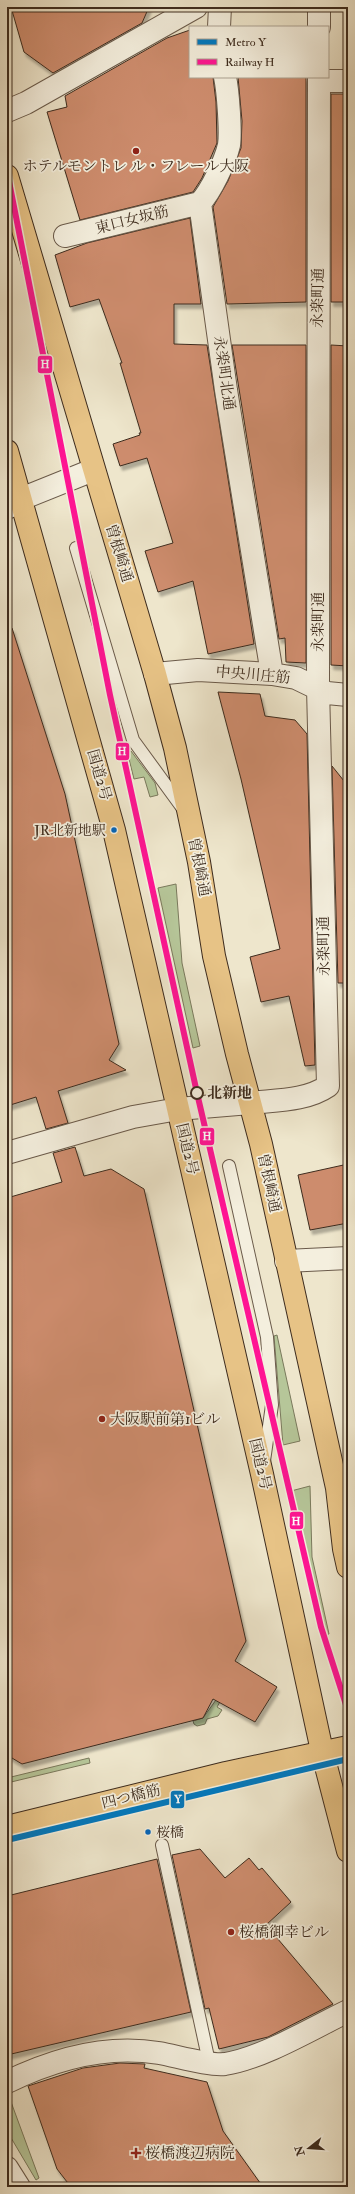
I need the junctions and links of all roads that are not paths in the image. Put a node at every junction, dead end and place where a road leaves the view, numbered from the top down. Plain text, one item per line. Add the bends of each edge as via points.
1 (196, 7) edge
2 (220, 7) edge
3 (319, 7) edge
4 (219, 26) edge
5 (319, 26) edge
6 (225, 78) edge
7 (319, 79) edge
8 (348, 81) edge
9 (7, 110) edge
10 (7, 176) edge
11 (200, 203) junction
12 (65, 236) dead end
13 (7, 451) edge
14 (93, 470) junction
15 (14, 503) edge
16 (76, 548) dead end
17 (155, 674) junction
18 (272, 674) junction
19 (318, 688) junction
20 (348, 695) edge
21 (188, 816) junction
22 (250, 1102) junction
23 (178, 1109) junction
24 (7, 1153) edge
25 (229, 1166) dead end
26 (348, 1258) edge
27 (286, 1262) junction
28 (262, 1474) junction
29 (348, 1567) edge
30 (348, 1747) edge
31 (322, 1751) junction
32 (7, 1827) edge
33 (162, 1845) dead end
34 (348, 1851) edge
35 (348, 2011) edge
36 (209, 2062) junction
37 (7, 2082) edge
38 (7, 2168) edge
39 (18, 2187) edge

1 - 9 street via 26,103
2 - 4 street
3 - 5 street
6 - 11 street via 228,89 229,145 210,193
7 - 8 street
7 - 19 street, 永楽町通
10 - 14 main road, 曽根崎通
11 - 12 street, 東口女坂筋
11 - 18 street, 永楽町北通 via 226,390
13 - 15 main road, 国道2号
14 - 15 street
14 - 17 main road, 曽根崎通
15 - 23 main road, 国道2号 via 114,830
16 - 21 lane via 133,740
17 - 18 street, 中央川庄筋 via 198,670
17 - 21 main road, 曽根崎通 via 175,748
18 - 19 street, 中央川庄筋 via 296,678
19 - 20 street, 中央川庄筋 via 327,693
19 - 22 street, 永楽町通 via 328,1086 298,1098
21 - 22 main road, 曽根崎通 via 199,862 214,956
22 - 23 street
22 - 27 main road, 曽根崎通
23 - 24 street via 132,1117
23 - 28 main road, 国道2号
25 - 28 lane via 266,1337 272,1405
26 - 27 street
27 - 29 main road, 曽根崎通 via 337,1488
28 - 31 main road, 国道2号
30 - 31 main road, 四つ橋筋
31 - 32 main road, 四つ橋筋
31 - 34 main road, 国道2号
33 - 36 lane
35 - 36 street via 266,2050 224,2064
36 - 37 street via 158,2053 113,2050 61,2059
38 - 39 street

